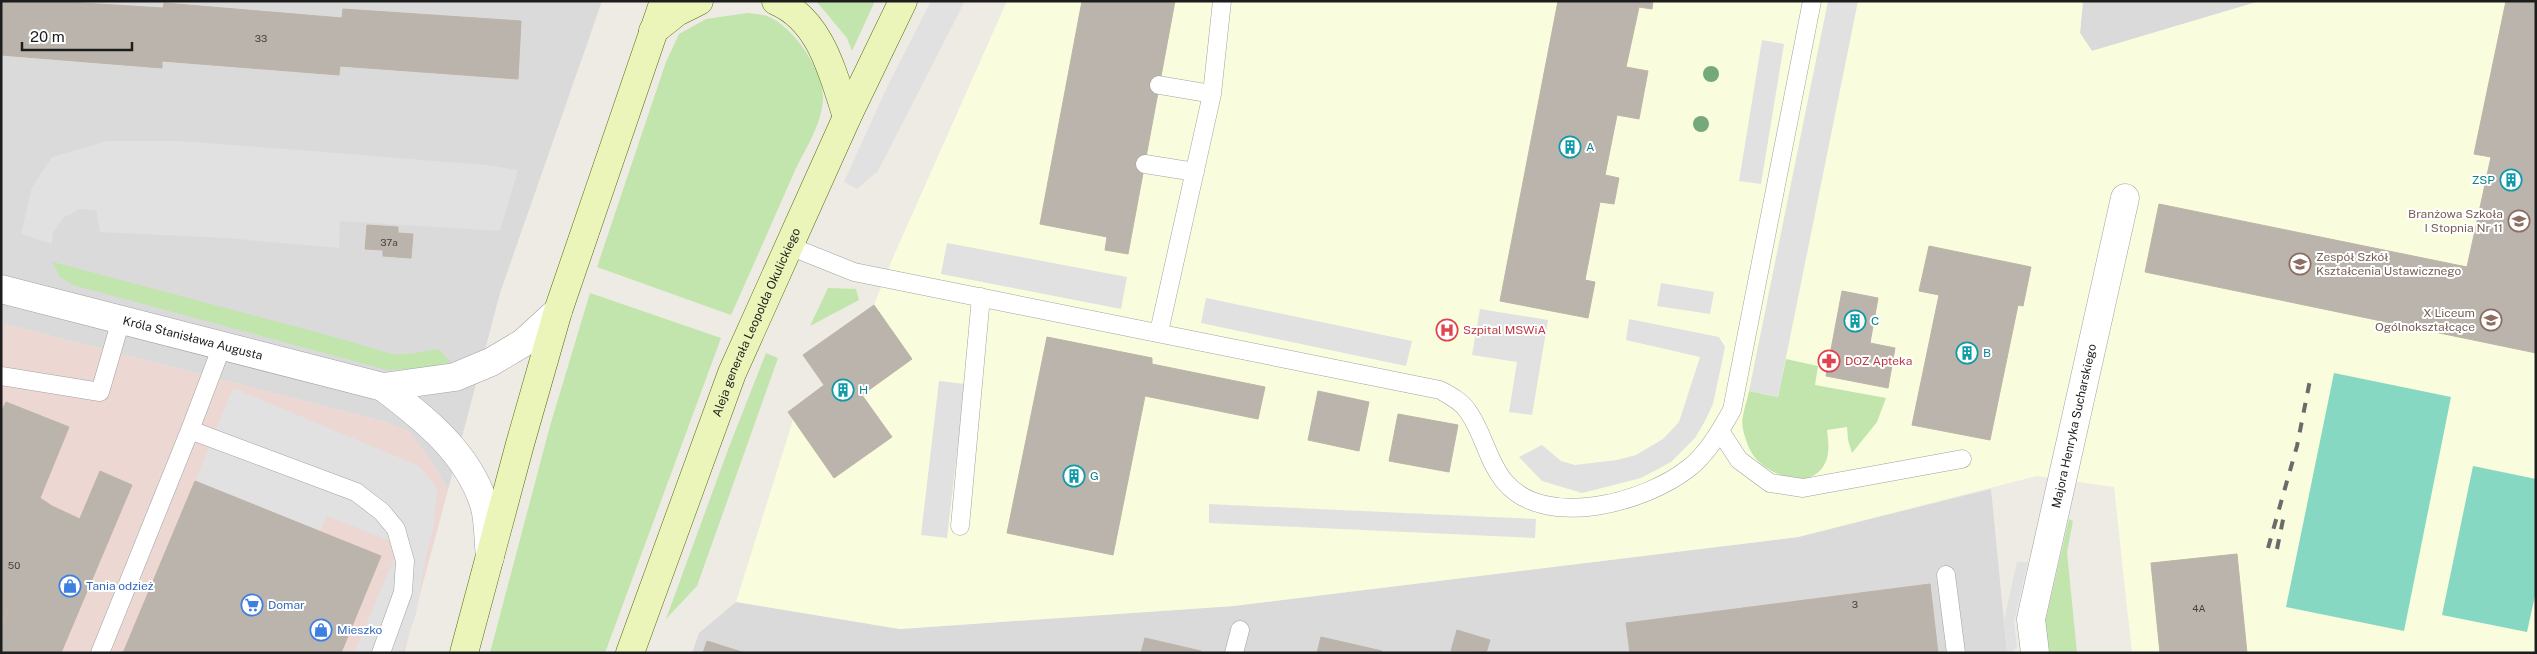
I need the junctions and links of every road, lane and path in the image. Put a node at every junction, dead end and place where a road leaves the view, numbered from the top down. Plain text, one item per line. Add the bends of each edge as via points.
1 (664, 1) edge
2 (699, 1) edge
3 (776, 1) edge
4 (903, 1) edge
5 (1222, 1) edge
6 (1812, 1) edge
7 (653, 31) junction
8 (1160, 85) dead end
9 (1212, 94) junction
10 (847, 117) junction
11 (1145, 164) dead end
12 (1195, 172) junction
13 (2125, 198) dead end
14 (789, 246) junction
15 (1, 289) edge
16 (981, 297) junction
17 (558, 311) junction
18 (122, 320) junction
19 (1159, 332) junction
20 (222, 346) junction
21 (1, 376) edge
22 (383, 387) junction
23 (190, 430) junction
24 (1720, 431) junction
25 (1962, 459) dead end
26 (960, 526) dead end
27 (490, 558) junction
28 (1946, 575) dead end
29 (1240, 630) dead end
30 (100, 653) edge
31 (381, 653) edge
32 (464, 653) edge
33 (630, 653) edge
34 (1234, 653) edge
35 (1956, 653) edge
36 (2035, 653) edge

1 - 7 main road
2 - 7 main road via 677,12
3 - 10 main road via 786,5 808,26 826,51
4 - 10 main road, Aleja generała Leopolda Okulickiego
5 - 9 lane
6 - 24 lane via 1732,410
7 - 17 main road
8 - 9 lane
9 - 12 lane
10 - 14 main road, Aleja generała Leopolda Okulickiego
11 - 12 lane
12 - 19 lane
13 - 36 street, Majora Henryka Sucharskiego via 2032,619
14 - 16 lane via 854,272
14 - 33 main road, Aleja generała Leopolda Okulickiego via 732,373
15 - 18 street, Króla Stanisława Augusta
16 - 19 lane
16 - 26 lane
17 - 22 street, Króla Stanisława Augusta via 523,343 491,362 455,377
17 - 27 main road
18 - 20 street, Króla Stanisława Augusta
18 - 21 lane via 100,392
19 - 24 lane via 1440,390 1467,409 1504,482 1520,495 1546,504 1594,507 1654,491 1690,468
20 - 22 street, Króla Stanisława Augusta
20 - 23 lane
22 - 27 street, Króla Stanisława Augusta via 427,420 464,461 484,505
23 - 30 lane
23 - 31 lane via 356,492 382,512 396,529 406,561 404,592
24 - 25 lane via 1739,460 1770,483 1804,488
27 - 32 main road
28 - 35 lane
29 - 34 lane

